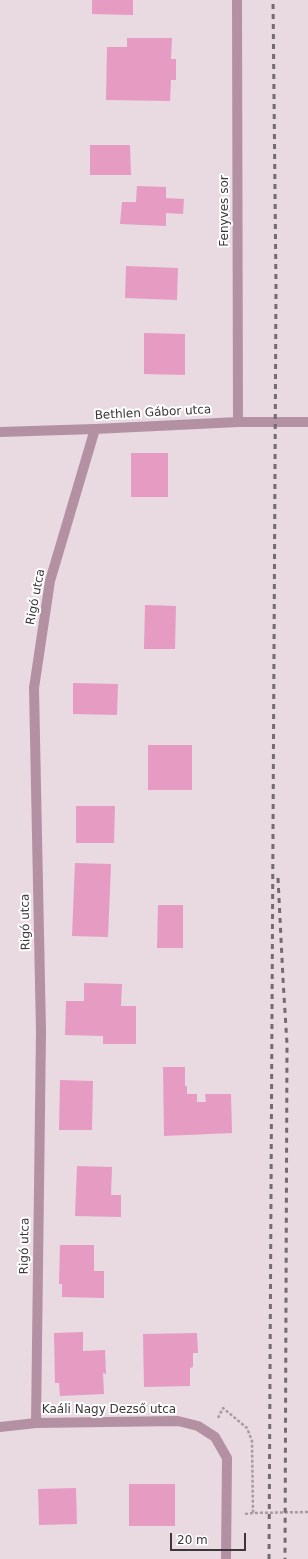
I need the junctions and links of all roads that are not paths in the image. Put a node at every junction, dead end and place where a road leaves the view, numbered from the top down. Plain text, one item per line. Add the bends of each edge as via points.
1 (237, 0) edge
2 (238, 422) junction
3 (308, 422) edge
4 (95, 429) junction
5 (0, 432) edge
6 (36, 1423) junction
7 (0, 1427) edge
8 (226, 1559) edge

1 - 2 street, Fenyves sor
2 - 3 street, Bethlen Gábor utca
2 - 4 street, Bethlen Gábor utca
4 - 5 street, Bethlen Gábor utca
4 - 6 street, Rigó utca via 50,581 34,688 41,1032
6 - 7 street, Kaáli Nagy Dezső utca
6 - 8 street, Kaáli Nagy Dezső utca via 178,1421 198,1426 215,1437 227,1458

